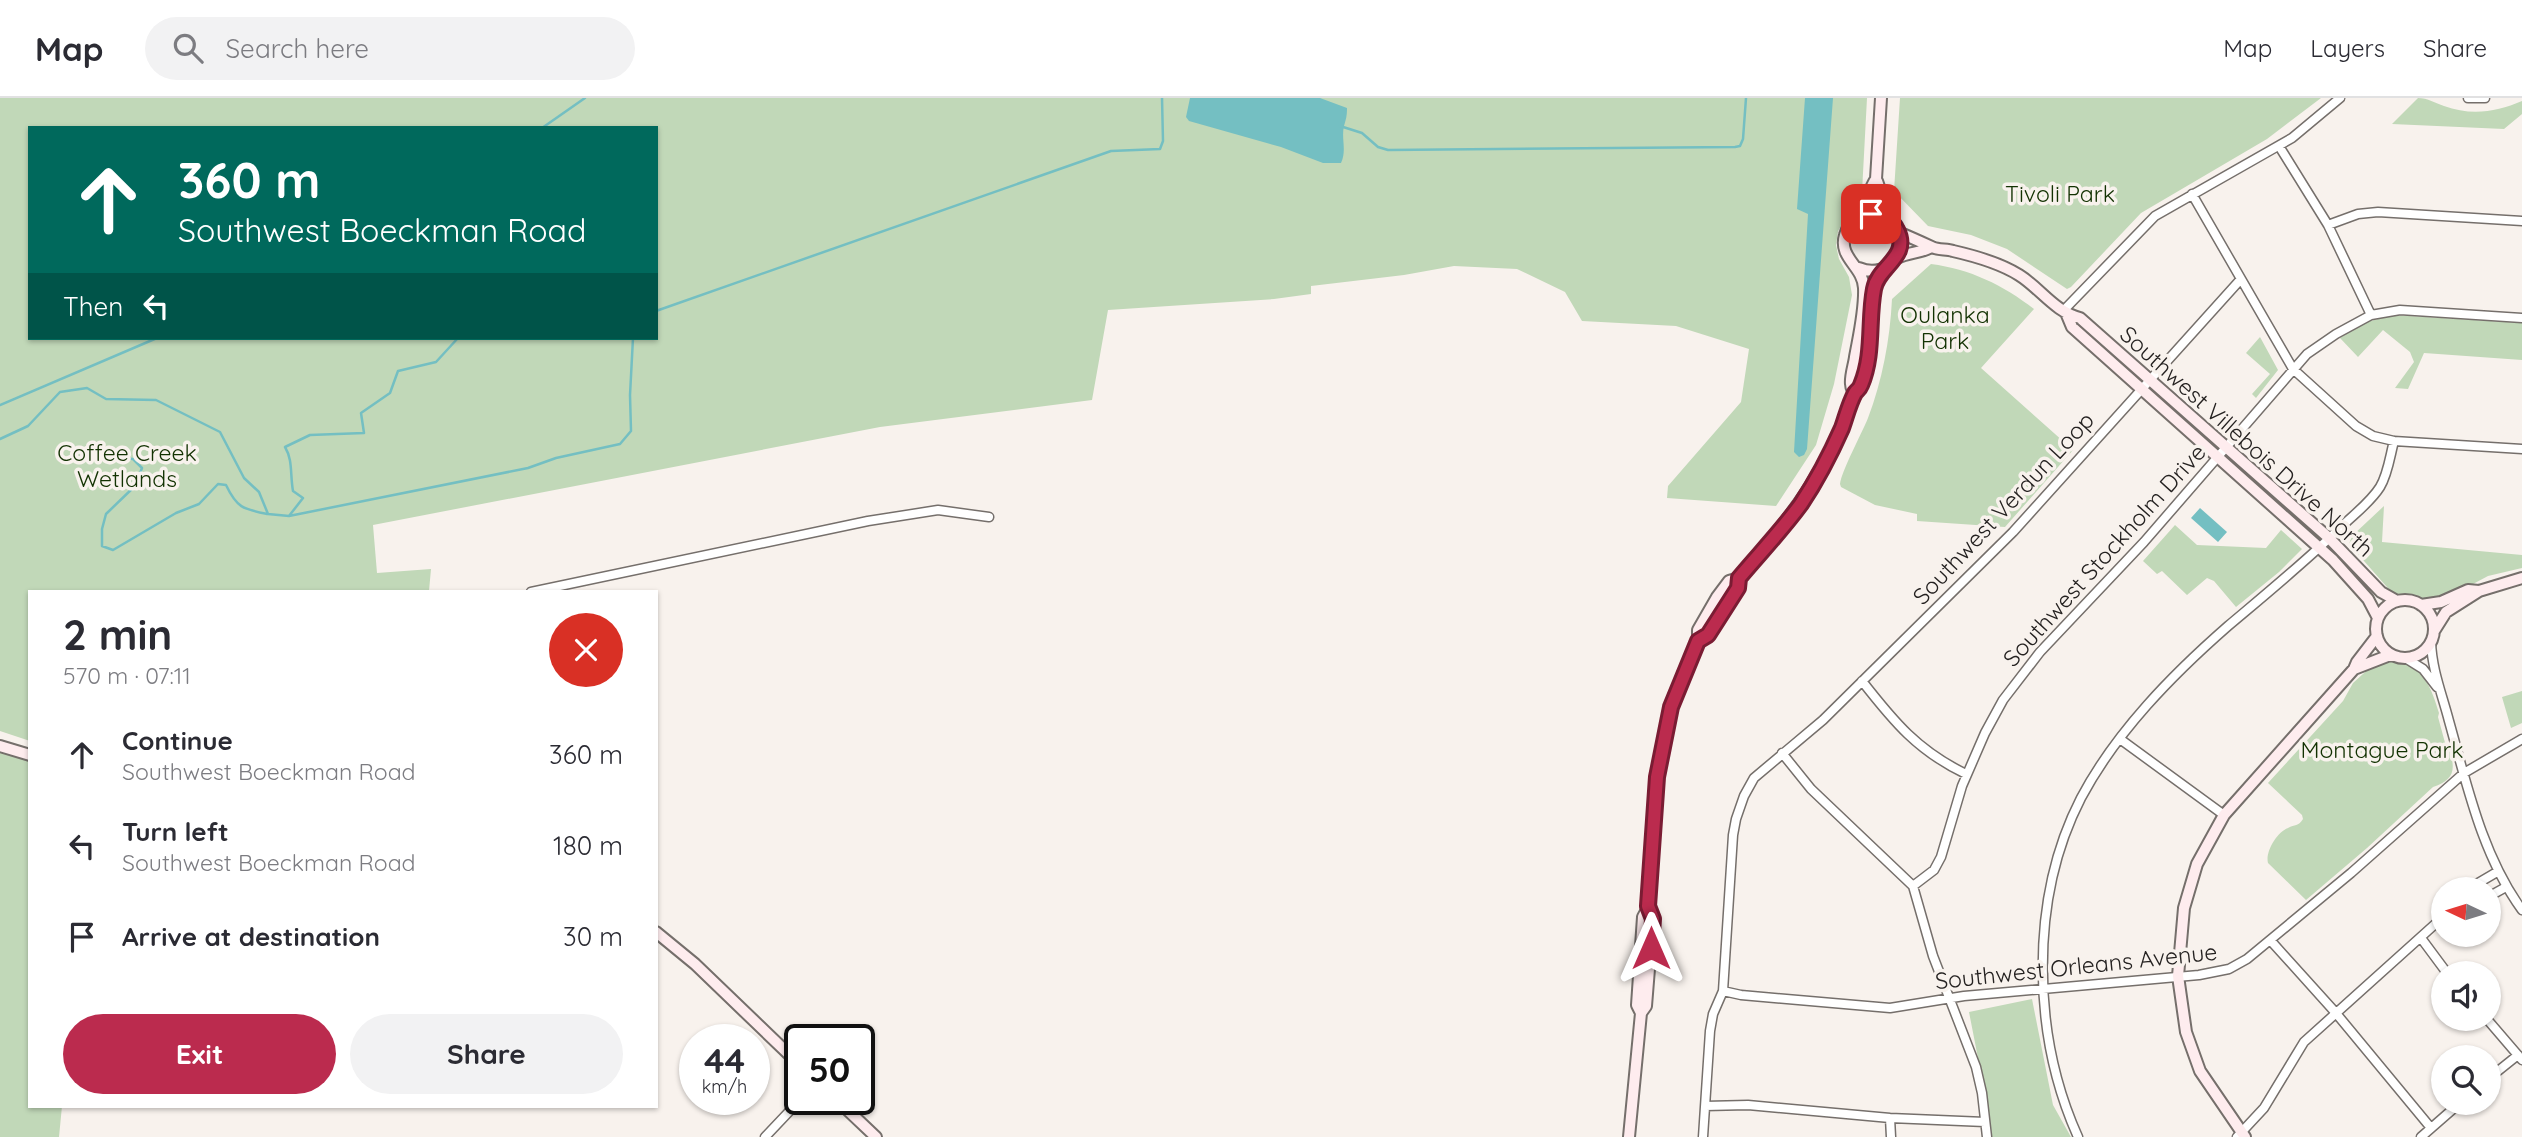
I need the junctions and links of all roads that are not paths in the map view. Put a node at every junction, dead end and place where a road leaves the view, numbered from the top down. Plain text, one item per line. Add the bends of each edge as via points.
1 (1881, 98) edge
2 (2340, 98) edge
3 (2468, 98) edge
4 (2485, 98) edge
5 (2279, 146) junction
6 (1876, 179) junction
7 (2192, 194) junction
8 (1861, 216) junction
9 (1886, 218) junction
10 (2522, 221) edge
11 (2328, 225) junction
12 (1898, 232) junction
13 (1931, 247) junction
14 (1896, 258) junction
15 (1858, 268) junction
16 (1883, 270) junction
17 (2241, 279) junction
18 (2065, 313) junction
19 (2371, 315) junction
20 (2522, 318) edge
21 (2293, 369) junction
22 (2149, 379) junction
23 (2140, 389) junction
24 (1854, 394) junction
25 (2393, 441) junction
26 (2226, 446) junction
27 (2522, 449) edge
28 (2217, 456) junction
29 (989, 517) dead end
30 (2329, 538) junction
31 (2319, 547) junction
32 (2522, 578) edge
33 (540, 590) edge
34 (2479, 591) junction
35 (2397, 601) junction
36 (2421, 605) junction
37 (2378, 618) junction
38 (2434, 631) junction
39 (2377, 636) junction
40 (2431, 642) junction
41 (2390, 655) junction
42 (2407, 659) junction
43 (2354, 669) junction
44 (1862, 681) junction
45 (2439, 689) junction
46 (2120, 738) junction
47 (2522, 740) edge
48 (0, 746) edge
49 (1782, 753) junction
50 (28, 754) edge
51 (2464, 773) junction
52 (1966, 774) junction
53 (2224, 815) junction
54 (2497, 872) junction
55 (2488, 877) edge
56 (1913, 886) junction
57 (2506, 887) junction
58 (2501, 890) edge
59 (2522, 910) edge
60 (2431, 928) edge
61 (658, 934) edge
62 (2421, 938) junction
63 (2271, 941) junction
64 (2437, 961) edge
65 (2178, 976) junction
66 (2043, 989) junction
67 (1723, 991) junction
68 (1950, 999) junction
69 (2335, 1013) junction
70 (2497, 1031) edge
71 (784, 1050) edge
72 (2520, 1057) edge
73 (2501, 1070) edge
74 (1705, 1107) junction
75 (786, 1115) edge
76 (853, 1115) edge
77 (2446, 1115) edge
78 (1890, 1118) junction
79 (1985, 1122) junction
80 (2431, 1128) junction
81 (2241, 1136) edge
82 (765, 1137) edge
83 (876, 1137) edge
84 (1629, 1137) edge
85 (1703, 1137) edge
86 (1891, 1137) edge
87 (1987, 1137) edge
88 (2078, 1137) edge
89 (2421, 1137) edge

1 - 6 street
2 - 5 street
3 - 4 street
5 - 7 street
5 - 11 street
6 - 8 street
6 - 9 street
7 - 17 street
7 - 18 street via 2139,230
8 - 9 street
8 - 15 street via 1844,239 1846,256
9 - 12 street
10 - 11 street via 2378,212
11 - 19 street
12 - 13 street, Southwest Villebois Drive North
12 - 14 street
13 - 14 street, Southwest Villebois Drive North
13 - 18 street, Southwest Villebois Drive North via 2008,268
14 - 16 street
15 - 16 street
15 - 24 street via 1864,288 1850,384
16 - 24 street via 1874,289 1861,386
17 - 21 street
17 - 22 street, Southwest Verdun Loop
18 - 22 street, Southwest Villebois Drive North via 2080,318
18 - 23 street, Southwest Villebois Drive North via 2072,327
19 - 20 street, Southwest Stockholm Drive via 2400,310
19 - 21 street, Southwest Stockholm Drive via 2322,343
21 - 25 street via 2356,426
21 - 26 street, Southwest Stockholm Drive
22 - 23 street, Southwest Verdun Loop
22 - 26 street, Southwest Villebois Drive North
23 - 28 street, Southwest Villebois Drive North
23 - 44 street, Southwest Verdun Loop via 2013,532
24 - 84 street via 1812,487 1739,578 1729,581 1717,597 1698,630 1698,641 1671,707 1661,750 1648,906 1643,916 1637,1005 1641,1013
25 - 27 street
25 - 30 street via 2380,488
26 - 28 street, Southwest Stockholm Drive
26 - 30 street, Southwest Villebois Drive North
28 - 31 street, Southwest Villebois Drive North
28 - 52 street, Southwest Stockholm Drive via 2025,671 1984,733
29 - 33 street via 938,510 868,521
30 - 31 street
30 - 35 street, Southwest Villebois Drive North via 2381,592
31 - 37 street, Southwest Villebois Drive North via 2368,598
31 - 46 street via 2190,662
32 - 34 street
34 - 36 street via 2468,590
34 - 38 street via 2446,612
35 - 36 street
35 - 37 street
36 - 38 street via 2433,621
37 - 39 street
38 - 40 street
39 - 41 street
39 - 43 street
40 - 42 street via 2421,654
40 - 45 street
41 - 42 street
41 - 43 street
42 - 45 street via 2423,669
43 - 53 street
44 - 49 street, Southwest Verdun Loop
44 - 52 street via 1925,751
45 - 51 street
46 - 53 street
46 - 66 street via 2080,800 2059,856 2048,913
47 - 51 street, Southwest Orleans Avenue
48 - 50 street
49 - 56 street via 1816,796
49 - 67 street, Southwest Verdun Loop via 1754,778 1736,819
51 - 54 street
51 - 63 street, Southwest Orleans Avenue
52 - 56 street, Southwest Stockholm Drive via 1941,857 1934,870
53 - 65 street via 2188,893
54 - 55 street
54 - 57 street
56 - 68 street
57 - 58 street
57 - 59 street
60 - 62 street
61 - 71 street
62 - 64 street
62 - 69 street
63 - 65 street, Southwest Orleans Avenue via 2229,968
63 - 69 street
65 - 66 street, Southwest Orleans Avenue
65 - 81 street via 2192,1052
66 - 68 street, Southwest Orleans Avenue
66 - 88 street via 2056,1076
67 - 68 street, Southwest Orleans Avenue via 1890,1008
67 - 74 street, Southwest Verdun Loop via 1710,1031
68 - 79 street via 1976,1067
69 - 80 street
69 - 81 street via 2304,1042 2264,1108
70 - 72 street
72 - 73 street
74 - 78 street via 1748,1105
74 - 85 street, Southwest Verdun Loop
75 - 82 street
76 - 83 street
77 - 80 street
78 - 79 street
78 - 86 street
79 - 87 street
80 - 89 street

